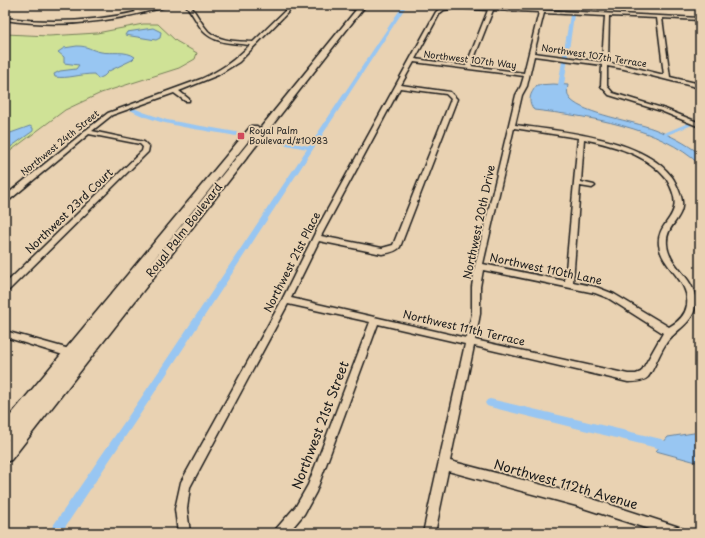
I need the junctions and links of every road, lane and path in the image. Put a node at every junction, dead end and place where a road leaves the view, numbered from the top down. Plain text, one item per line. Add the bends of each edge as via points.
1 (131, 5) edge
2 (166, 5) edge
3 (188, 5) edge
4 (293, 5) edge
5 (326, 5) edge
6 (358, 7) edge
7 (491, 9) junction
8 (542, 11) junction
9 (139, 12) junction
10 (607, 14) junction
11 (659, 16) junction
12 (700, 19) edge
13 (5, 20) edge
14 (253, 44) junction
15 (532, 54) junction
16 (411, 60) junction
17 (605, 64) junction
18 (468, 68) junction
19 (527, 75) junction
20 (667, 78) junction
21 (398, 86) junction
22 (700, 86) edge
23 (174, 90) junction
24 (187, 100) dead end
25 (700, 125) edge
26 (512, 126) junction
27 (86, 132) junction
28 (581, 136) junction
29 (577, 183) junction
30 (592, 186) dead end
31 (5, 200) edge
32 (317, 238) junction
33 (479, 266) junction
34 (569, 284) junction
35 (5, 289) edge
36 (286, 300) junction
37 (374, 320) junction
38 (669, 332) junction
39 (5, 334) edge
40 (470, 342) junction
41 (77, 355) junction
42 (5, 433) edge
43 (5, 455) edge
44 (444, 465) junction
45 (184, 533) edge
46 (280, 533) edge
47 (429, 533) edge
48 (679, 533) edge

1 - 9 street
2 - 9 street
3 - 14 street via 206,32 212,36 227,41
4 - 14 street, Northwest 24th Street
5 - 6 street
6 - 41 main road, Royal Palm Boulevard
7 - 8 street
7 - 16 street, Northwest 21st Place via 456,8 438,12
7 - 18 street
8 - 10 street
8 - 15 street, Northwest 20th Drive
9 - 13 street via 75,22
10 - 11 street
10 - 17 street
11 - 12 street
11 - 20 street
14 - 23 street, Northwest 24th Street via 237,61 222,71
15 - 17 street, Northwest 107th Terrace
15 - 19 street, Northwest 20th Drive
16 - 18 street, Northwest 107th Way
16 - 21 street, Northwest 21st Place
17 - 20 street, Northwest 107th Terrace
17 - 25 street via 604,86 611,94
18 - 19 street, Northwest 107th Way
19 - 26 street, Northwest 20th Drive via 519,95
20 - 22 street, Northwest 107th Terrace
21 - 32 street, Northwest 21st Place
21 - 32 street via 448,93 454,99 396,247 382,251
23 - 24 street
23 - 27 street, Northwest 24th Street via 110,114
26 - 28 street
26 - 33 street, Northwest 20th Drive
27 - 31 street, Northwest 24th Street
27 - 35 street, Northwest 23rd Court via 142,143 146,147 145,152
28 - 29 street
28 - 38 street via 614,144 644,157 668,176 675,187 678,198 677,213 665,230 663,245 666,254 688,286 691,310 683,323
29 - 30 street
29 - 34 street
32 - 36 street, Northwest 21st Place
33 - 34 street, Northwest 110th Lane
33 - 40 street, Northwest 20th Drive via 476,314
34 - 38 street, Northwest 110th Lane via 611,296
36 - 37 street, Northwest 111th Terrace
36 - 45 street, Northwest 21st Place via 184,486 181,509
37 - 40 street, Northwest 111th Terrace
37 - 46 street, Northwest 21st Street via 312,488 300,510
38 - 40 street, Northwest 111th Terrace via 644,375 637,378
39 - 41 street
40 - 44 street, Northwest 20th Drive
41 - 42 main road, Royal Palm Boulevard
41 - 43 main road, Royal Palm Boulevard
44 - 47 street, Northwest 20th Drive
44 - 48 street, Northwest 112th Avenue via 577,500

